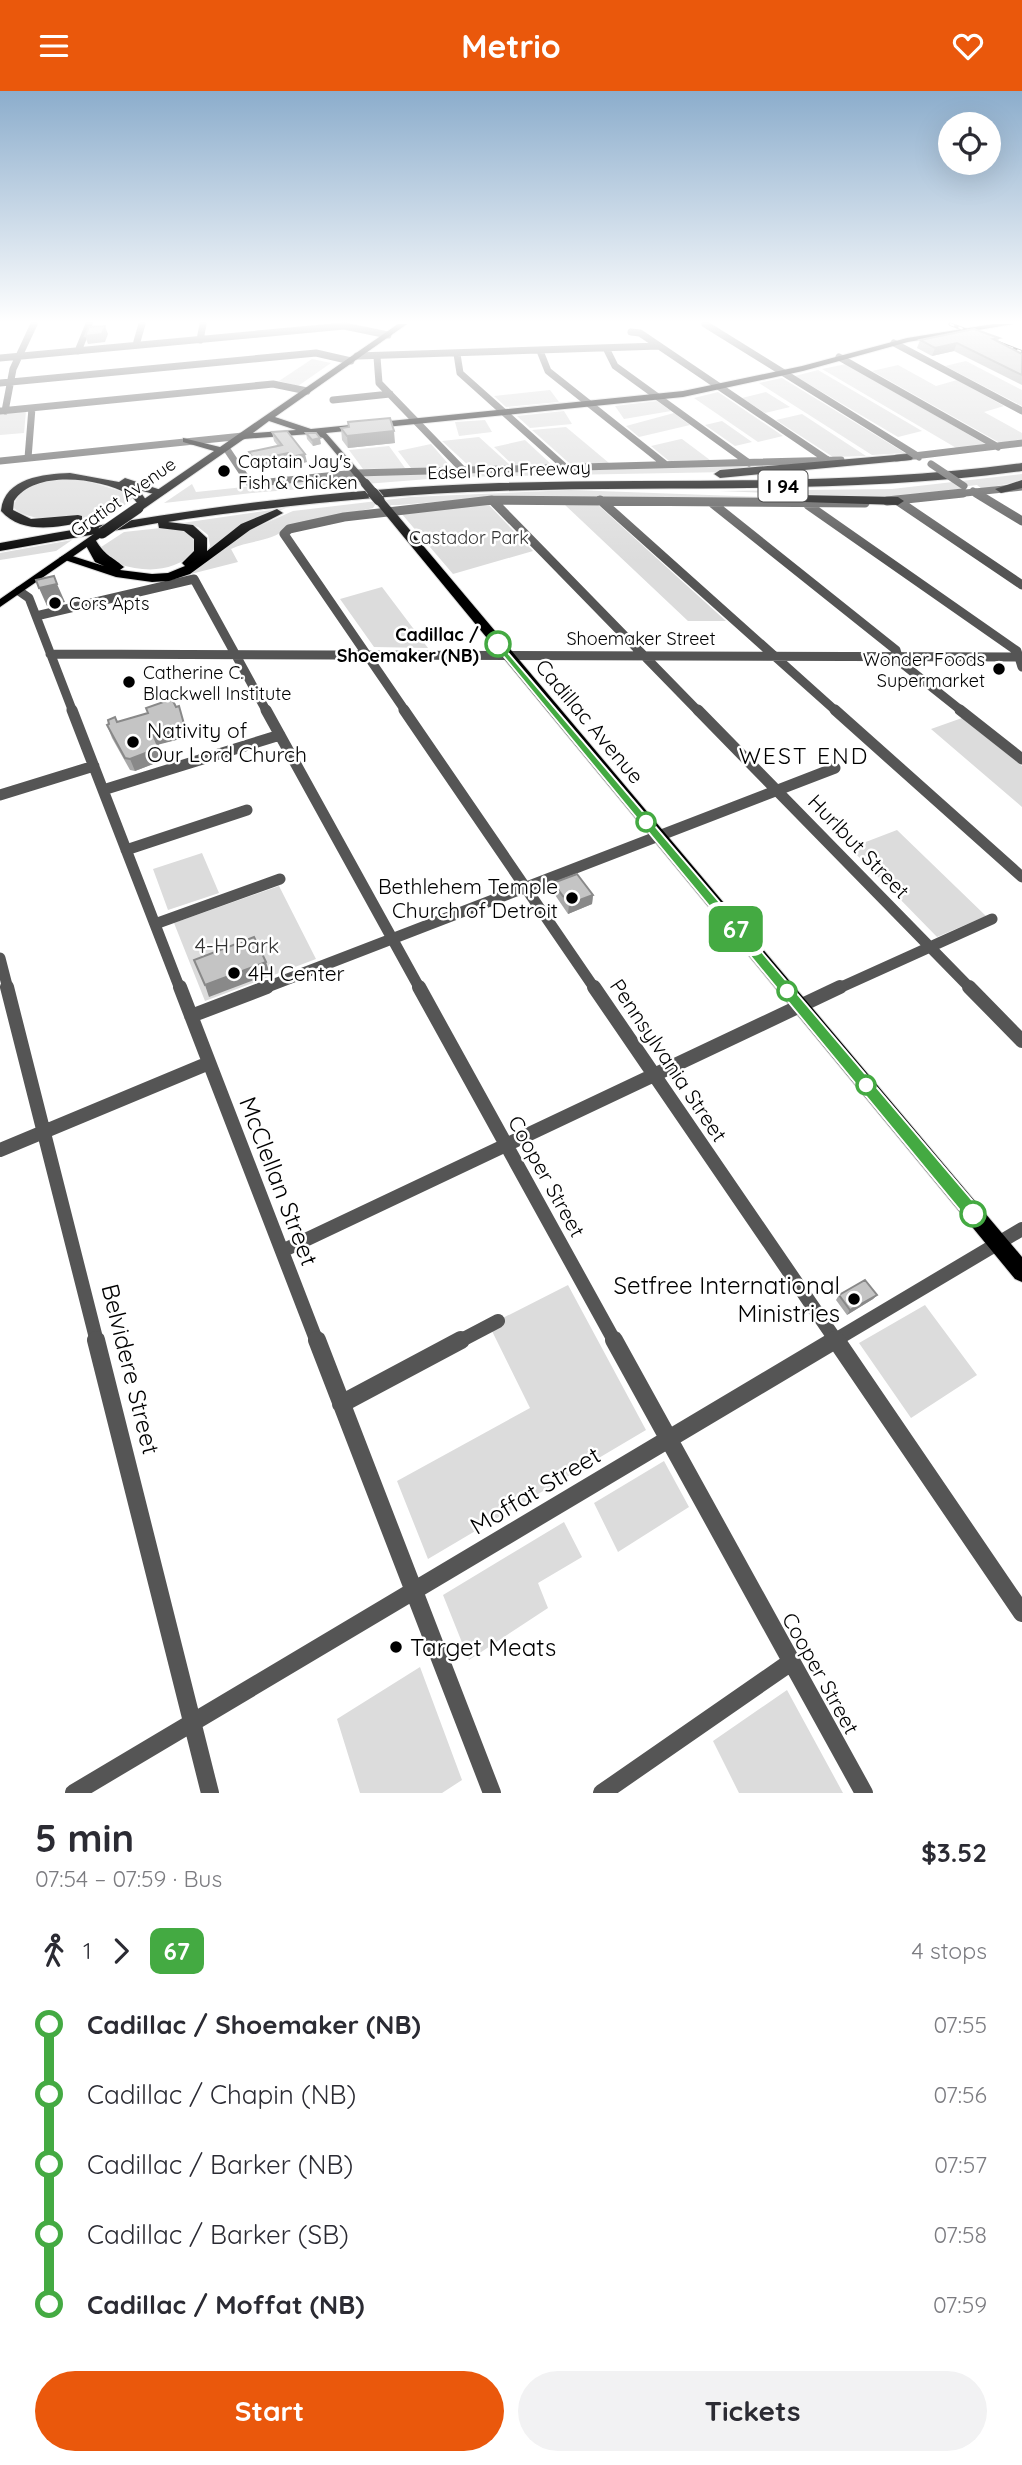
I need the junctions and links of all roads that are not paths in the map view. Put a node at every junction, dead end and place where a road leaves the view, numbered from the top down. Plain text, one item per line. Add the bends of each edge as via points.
1 (78, 403) edge
2 (289, 403) edge
3 (399, 403) edge
4 (493, 403) edge
5 (594, 403) edge
6 (666, 403) edge
7 (743, 403) edge
8 (829, 403) edge
9 (921, 403) edge
10 (588, 404) junction
11 (32, 408) junction
12 (2, 411) edge
13 (503, 413) junction
14 (268, 418) junction
15 (416, 422) junction
16 (318, 431) junction
17 (243, 436) junction
18 (186, 440) junction
19 (1022, 443) edge
20 (998, 447) junction
21 (224, 449) junction
22 (913, 457) junction
23 (28, 458) junction
24 (0, 461) edge
25 (829, 461) junction
26 (1022, 461) edge
27 (750, 463) junction
28 (664, 464) junction
29 (565, 467) junction
30 (1022, 467) edge
31 (463, 470) junction
32 (356, 473) junction
33 (648, 478) junction
34 (628, 486) junction
35 (1022, 486) edge
36 (1001, 489) joint
37 (161, 492) junction
38 (395, 492) junction
39 (975, 492) junction
40 (308, 494) junction
41 (492, 499) junction
42 (600, 500) junction
43 (898, 501) junction
44 (0, 502) edge
45 (712, 503) junction
46 (808, 504) junction
47 (140, 506) junction
48 (387, 511) junction
49 (1022, 521) edge
50 (286, 531) joint
51 (0, 539) edge
52 (92, 540) junction
53 (0, 549) edge
54 (65, 558) junction
55 (1022, 586) edge
56 (19, 591) junction
57 (0, 604) edge
58 (36, 616) junction
59 (235, 654) junction
60 (366, 654) junction
61 (507, 654) junction
62 (643, 654) junction
63 (50, 655) junction
64 (775, 655) junction
65 (898, 656) junction
66 (1020, 657) edge
67 (1022, 667) edge
68 (280, 735) junction
69 (1022, 759) edge
70 (94, 766) junction
71 (835, 768) dead end
72 (103, 790) junction
73 (777, 790) junction
74 (0, 795) edge
75 (247, 810) dead end
76 (658, 836) junction
77 (126, 850) junction
78 (1022, 877) edge
79 (280, 880) dead end
80 (525, 887) junction
81 (992, 919) dead end
82 (155, 923) junction
83 (392, 939) junction
84 (930, 946) junction
85 (0, 958) edge
86 (801, 1007) junction
87 (191, 1016) junction
88 (1022, 1041) edge
89 (209, 1063) junction
90 (655, 1077) junction
91 (44, 1132) junction
92 (507, 1146) junction
93 (0, 1150) edge
94 (1022, 1229) edge
95 (998, 1243) junction
96 (282, 1251) junction
97 (1022, 1272) edge
98 (498, 1321) dead end
99 (835, 1340) junction
100 (341, 1404) junction
101 (668, 1439) junction
102 (414, 1590) junction
103 (1022, 1613) edge
104 (791, 1661) junction
105 (192, 1722) junction
106 (74, 1793) edge
107 (210, 1793) edge
108 (492, 1793) edge
109 (602, 1793) edge
110 (864, 1793) edge

1 - 11 street
2 - 14 main road, Gratiot Avenue
3 - 15 street
4 - 13 street
5 - 10 main road
6 - 27 street
7 - 25 street
8 - 22 street
9 - 20 street
10 - 13 main road
10 - 28 street
11 - 12 street
11 - 23 street
13 - 15 main road
13 - 29 street
14 - 16 main road
14 - 17 main road, Gratiot Avenue
15 - 16 main road
15 - 31 street
16 - 17 main road
16 - 32 main road, Cadillac Avenue
17 - 18 street
17 - 21 main road, Gratiot Avenue
18 - 21 main road
18 - 23 street
19 - 20 street
20 - 22 street
21 - 32 street, Edsel Ford Freeway via 250,484
21 - 37 main road, Gratiot Avenue
22 - 25 street
22 - 33 highway
22 - 39 street, bridge
23 - 24 street
25 - 27 street
26 - 33 highway, Edsel Ford Freeway / I 94 via 866,477
27 - 28 street
28 - 29 street, Edsel Ford Freeway
29 - 31 street, Edsel Ford Freeway
30 - 34 highway, Edsel Ford Freeway / I 94 via 888,483
31 - 32 street, Edsel Ford Freeway
32 - 48 main road, Cadillac Avenue, bridge
33 - 40 highway, Edsel Ford Freeway / I 94 via 480,482
34 - 38 highway, Edsel Ford Freeway / I 94
34 - 43 highway
35 - 36 highway
36 - 39 street, Edsel Ford Freeway
37 - 44 highway via 106,477 61,474 21,484
37 - 47 main road, Gratiot Avenue
38 - 53 highway, Edsel Ford Freeway / I 94 via 171,517
38 - 54 highway via 271,515 244,526 197,565 171,575 129,577
39 - 43 street, Edsel Ford Freeway
39 - 49 street
40 - 47 highway via 239,496 54,523 20,521 6,508 11,495 26,486 69,477 128,489
40 - 51 highway, Edsel Ford Freeway / I 94
41 - 42 street, Edsel Ford Freeway
41 - 48 street, Edsel Ford Freeway
41 - 62 street, Hurlbut Street
42 - 45 street, Edsel Ford Freeway
42 - 64 street
43 - 46 street, Edsel Ford Freeway
43 - 55 street
45 - 46 street, Edsel Ford Freeway
45 - 65 street
46 - 66 street
47 - 52 main road, Gratiot Avenue, bridge
48 - 50 street, Edsel Ford Freeway
48 - 61 main road, Cadillac Avenue
50 - 60 street, Pennsylvania Street
52 - 53 highway via 103,561 153,574 187,565 202,543 188,528 156,525
52 - 54 main road, Gratiot Avenue
54 - 56 main road, Gratiot Avenue
56 - 57 main road, Gratiot Avenue
56 - 58 street, McClellan Street via 29,599
58 - 59 street, Cooper Street via 194,579
58 - 63 street, McClellan Street
59 - 60 street, Shoemaker Street
59 - 63 street, Shoemaker Street
59 - 68 street, Cooper Street
60 - 61 street, Shoemaker Street
60 - 80 street, Pennsylvania Street
61 - 62 street, Shoemaker Street
61 - 76 main road, Cadillac Avenue
62 - 64 street, Shoemaker Street
62 - 73 street, Hurlbut Street
63 - 70 street, McClellan Street
64 - 65 street, Shoemaker Street
64 - 78 street
65 - 66 street, Shoemaker Street
65 - 69 street
66 - 67 street
68 - 72 street
68 - 83 street, Cooper Street
70 - 72 street, McClellan Street
70 - 74 street
71 - 73 street
72 - 77 street, McClellan Street
73 - 76 street
73 - 84 street, Hurlbut Street
75 - 77 street
76 - 80 street
76 - 86 main road, Cadillac Avenue
77 - 82 street, McClellan Street
79 - 82 street
80 - 83 street
80 - 90 street, Pennsylvania Street
81 - 84 street
82 - 87 street, McClellan Street
83 - 87 street
83 - 92 street, Cooper Street
84 - 86 street
84 - 88 street, Hurlbut Street
85 - 91 street, Belvidere Street
86 - 90 street
86 - 95 main road, Cadillac Avenue
87 - 89 street, McClellan Street
89 - 91 street
89 - 96 street, McClellan Street
90 - 92 street
90 - 99 street, Pennsylvania Street
91 - 93 street
91 - 105 street, Belvidere Street
92 - 96 street
92 - 101 street, Cooper Street
94 - 95 street, Moffat Street
95 - 97 main road, Cadillac Avenue
95 - 99 street, Moffat Street
96 - 100 street, McClellan Street
98 - 100 street
99 - 101 street, Moffat Street
99 - 103 street, Pennsylvania Street
100 - 102 street, McClellan Street
101 - 102 street, Moffat Street
101 - 104 street, Cooper Street
102 - 105 street, Moffat Street
102 - 108 street, McClellan Street
104 - 109 street
104 - 110 street, Cooper Street
105 - 106 street, Moffat Street
105 - 107 street, Belvidere Street

